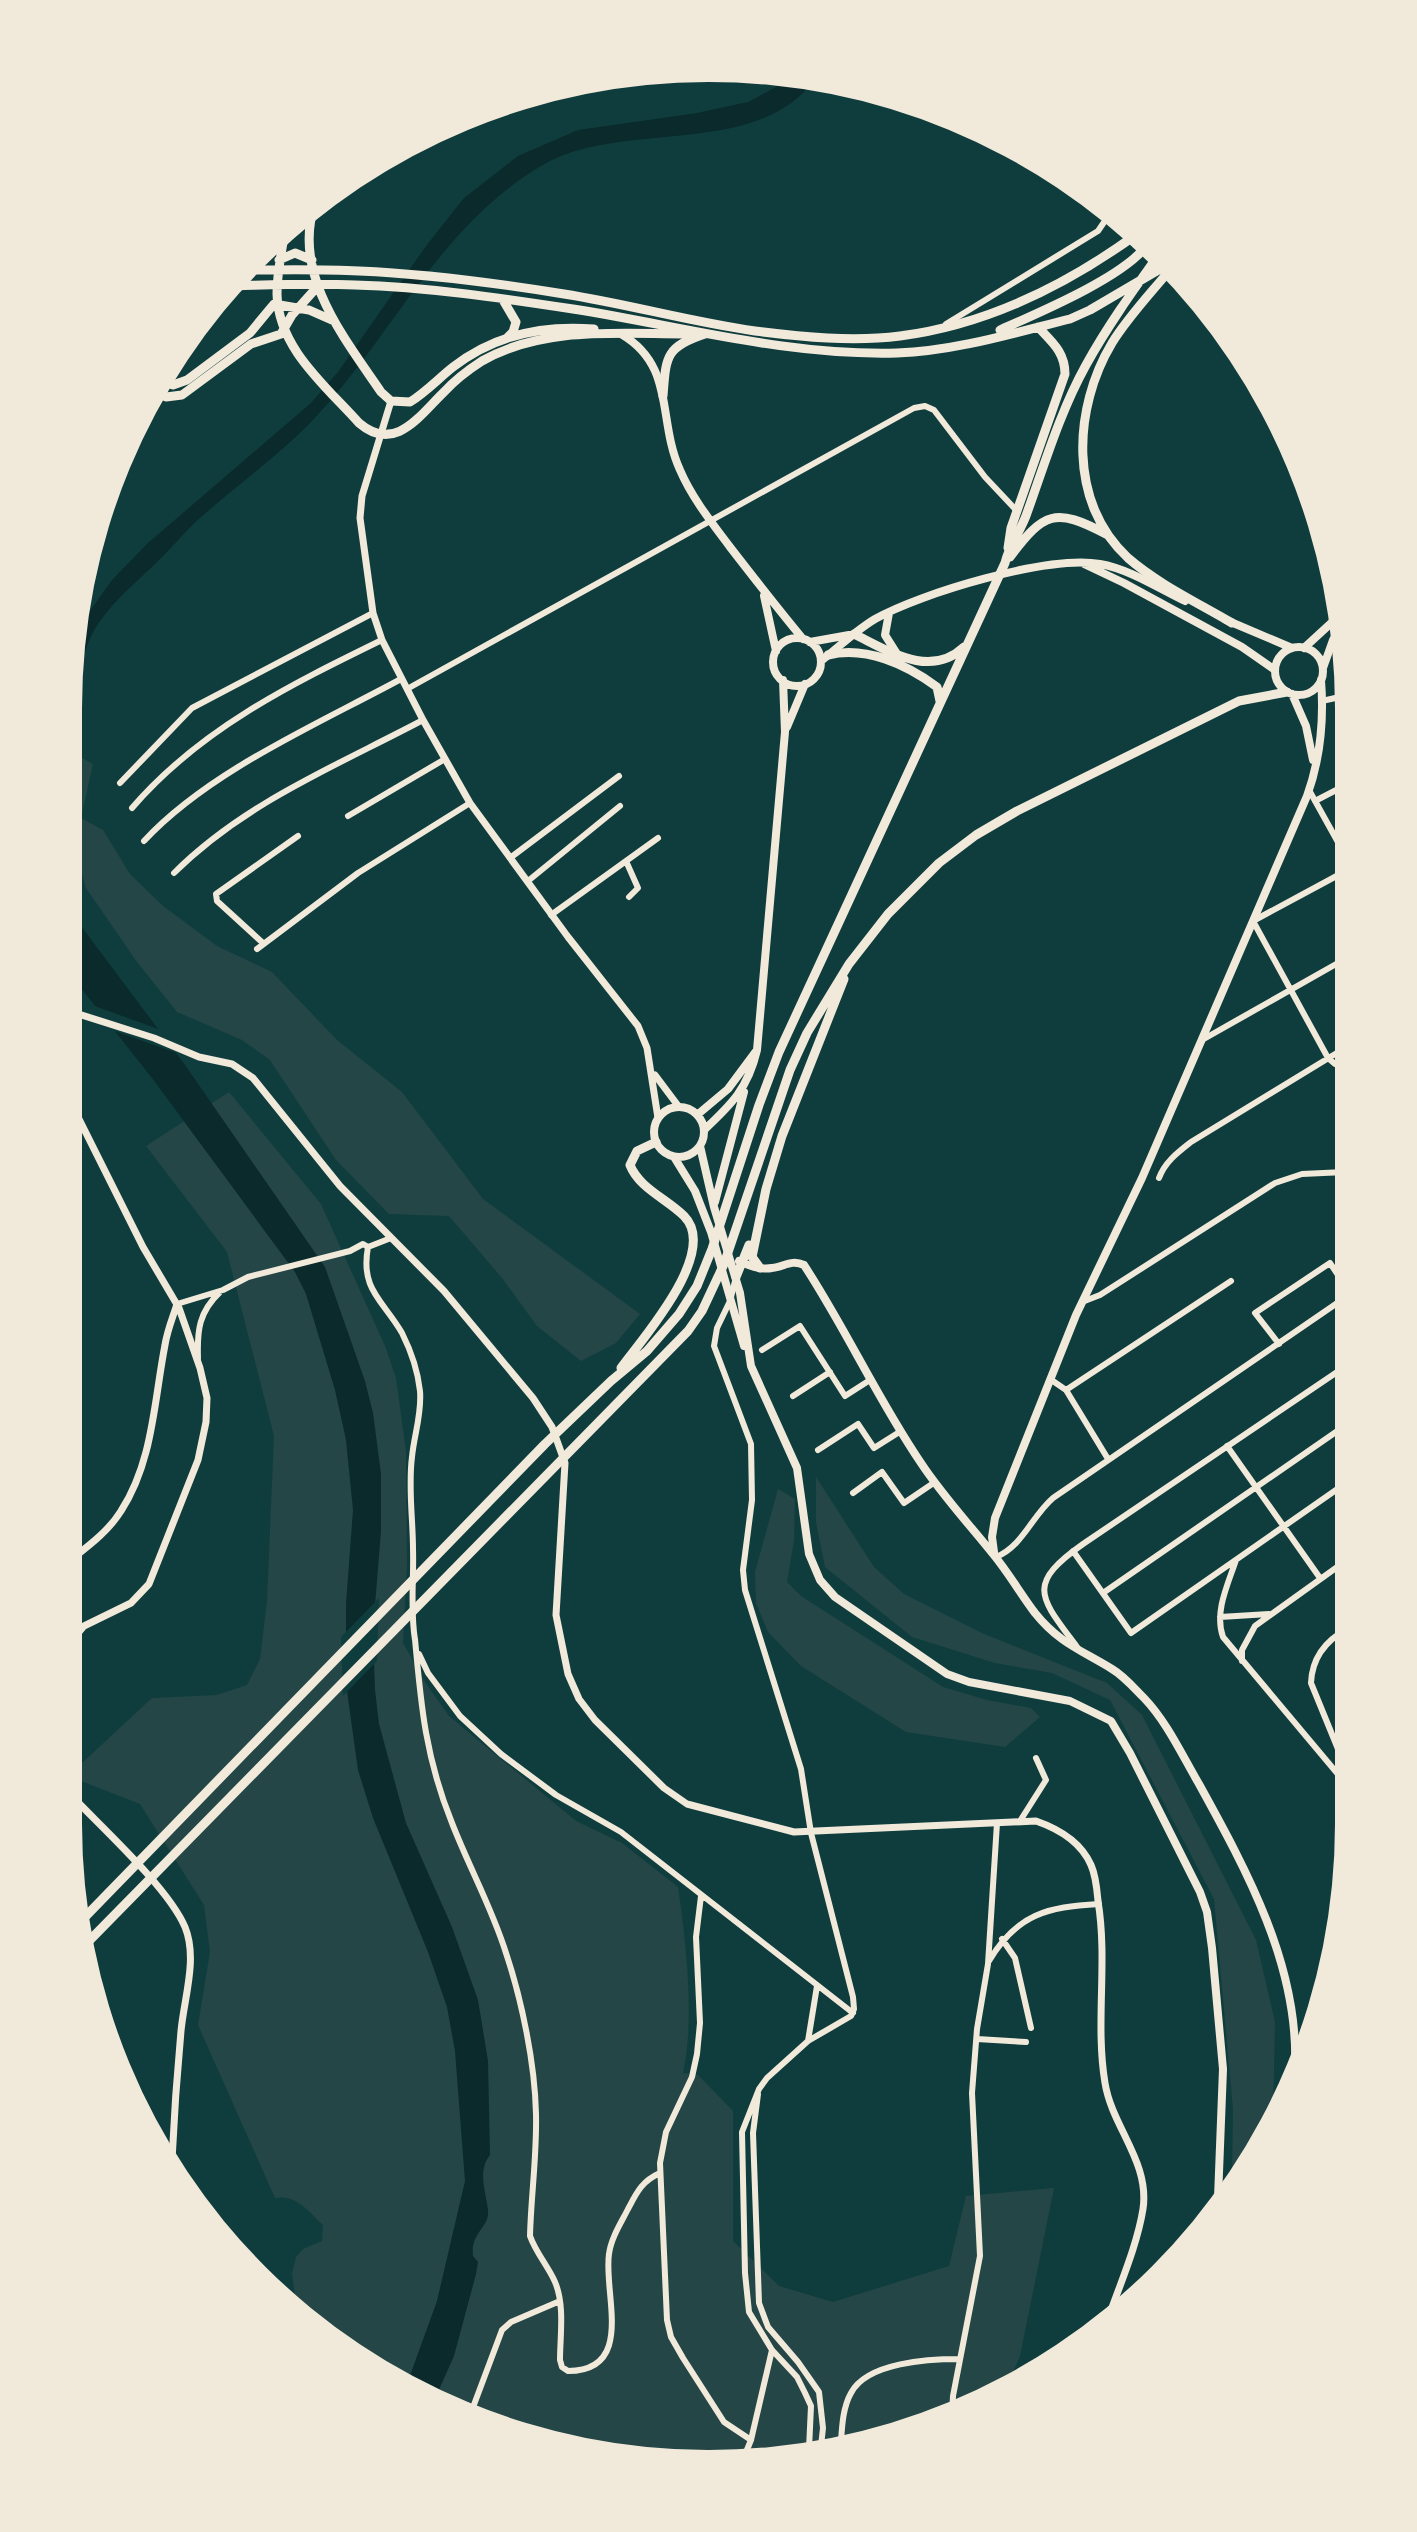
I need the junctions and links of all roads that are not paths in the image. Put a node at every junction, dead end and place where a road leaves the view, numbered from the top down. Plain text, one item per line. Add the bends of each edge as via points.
1 (1104, 222) edge
2 (310, 225) edge
3 (1127, 242) edge
4 (281, 250) edge
5 (1139, 253) edge
6 (279, 260) junction
7 (312, 260) junction
8 (1152, 265) edge
9 (260, 270) edge
10 (1157, 271) edge
11 (1164, 278) edge
12 (246, 286) edge
13 (318, 286) junction
14 (503, 300) junction
15 (278, 304) junction
16 (299, 308) junction
17 (334, 321) junction
18 (941, 327) junction
19 (1038, 327) junction
20 (285, 330) junction
21 (621, 334) junction
22 (705, 334) junction
23 (507, 338) junction
24 (983, 339) junction
25 (172, 385) edge
26 (165, 396) edge
27 (663, 396) junction
28 (391, 401) junction
29 (383, 435) junction
30 (1017, 511) junction
31 (711, 522) junction
32 (1106, 534) junction
33 (1008, 550) junction
34 (1079, 562) junction
35 (1005, 563) junction
36 (761, 588) junction
37 (373, 613) junction
38 (889, 613) junction
39 (1232, 623) junction
40 (1330, 625) edge
41 (854, 634) junction
42 (382, 640) junction
43 (807, 640) junction
44 (969, 641) junction
45 (1332, 643) edge
46 (1292, 648) junction
47 (1304, 648) junction
48 (776, 651) junction
49 (897, 654) junction
50 (824, 658) junction
51 (1322, 669) junction
52 (1275, 670) junction
53 (401, 679) junction
54 (783, 680) junction
55 (1321, 680) junction
56 (805, 684) junction
57 (407, 689) junction
58 (1289, 693) junction
59 (1335, 700) edge
60 (1322, 701) junction
61 (940, 706) junction
62 (423, 720) junction
63 (785, 732) junction
64 (445, 759) junction
65 (1315, 769) junction
66 (619, 776) dead end
67 (120, 783) dead end
68 (1309, 790) junction
69 (1335, 791) edge
70 (1315, 801) junction
71 (470, 803) junction
72 (620, 806) dead end
73 (132, 808) dead end
74 (348, 816) dead end
75 (298, 836) dead end
76 (1335, 837) edge
77 (658, 838) dead end
78 (144, 841) dead end
79 (510, 858) junction
80 (626, 861) junction
81 (174, 873) dead end
82 (1335, 877) edge
83 (528, 881) junction
84 (629, 897) dead end
85 (551, 915) junction
86 (1253, 921) junction
87 (849, 964) junction
88 (1335, 965) edge
89 (1291, 990) junction
90 (82, 1015) edge
91 (1202, 1040) junction
92 (757, 1050) junction
93 (1335, 1054) edge
94 (1328, 1058) junction
95 (1335, 1064) edge
96 (652, 1070) junction
97 (746, 1085) junction
98 (679, 1107) junction
99 (697, 1115) junction
100 (658, 1118) junction
101 (82, 1125) edge
102 (704, 1130) junction
103 (656, 1142) junction
104 (700, 1146) junction
105 (674, 1157) junction
106 (1335, 1172) edge
107 (1159, 1178) dead end
108 (714, 1207) junction
109 (760, 1219) junction
110 (391, 1238) junction
111 (726, 1243) junction
112 (368, 1247) junction
113 (742, 1263) junction
114 (760, 1268) junction
115 (1335, 1270) edge
116 (736, 1277) junction
117 (1231, 1281) dead end
118 (223, 1290) junction
119 (730, 1301) junction
120 (1082, 1302) junction
121 (177, 1304) junction
122 (1335, 1305) edge
123 (1279, 1344) junction
124 (762, 1350) dead end
125 (198, 1361) junction
126 (751, 1366) junction
127 (830, 1372) junction
128 (1335, 1373) edge
129 (1050, 1379) junction
130 (870, 1380) junction
131 (611, 1381) junction
132 (1066, 1390) junction
133 (793, 1396) dead end
134 (901, 1431) junction
135 (1335, 1432) edge
136 (1227, 1446) junction
137 (818, 1450) dead end
138 (1108, 1459) junction
139 (935, 1482) junction
140 (1256, 1486) junction
141 (1335, 1491) edge
142 (853, 1493) dead end
143 (1285, 1527) junction
144 (82, 1551) edge
145 (1073, 1551) junction
146 (996, 1557) junction
147 (1236, 1560) junction
148 (1335, 1568) edge
149 (1320, 1578) junction
150 (1103, 1593) junction
151 (1269, 1614) junction
152 (1220, 1617) junction
153 (82, 1628) edge
154 (1335, 1636) edge
155 (415, 1639) junction
156 (1081, 1653) junction
157 (1242, 1661) junction
158 (1335, 1742) edge
159 (1036, 1758) dead end
160 (1335, 1771) edge
161 (82, 1807) edge
162 (1020, 1821) junction
163 (997, 1823) junction
164 (811, 1833) junction
165 (701, 1896) junction
166 (1099, 1904) junction
167 (88, 1913) edge
168 (93, 1937) edge
169 (1002, 1939) junction
170 (988, 1964) junction
171 (817, 1986) junction
172 (853, 2013) junction
173 (1031, 2028) dead end
174 (977, 2039) junction
175 (808, 2041) junction
176 (1296, 2041) edge
177 (1026, 2042) dead end
178 (759, 2089) junction
179 (173, 2148) edge
180 (660, 2173) junction
181 (1218, 2187) edge
182 (560, 2301) junction
183 (1113, 2302) edge
184 (772, 2350) junction
185 (960, 2359) junction
186 (954, 2399) edge
187 (474, 2404) edge
188 (842, 2436) edge
189 (751, 2440) junction
190 (822, 2440) edge
191 (809, 2442) edge
192 (747, 2449) edge

1 - 18 street via 1098,231
2 - 7 highway
3 - 18 highway via 1050,288 974,320
4 - 6 highway
5 - 24 highway via 1062,301
6 - 7 highway via 295,253
6 - 15 highway
7 - 13 highway
8 - 33 highway via 1085,366 1027,516
9 - 18 highway via 355,271 489,283 801,336 900,336
10 - 19 highway via 1090,310
11 - 32 highway via 1112,343 1085,415 1084,476
12 - 14 highway via 353,285
13 - 16 highway
13 - 17 highway
14 - 22 highway
14 - 23 highway via 516,322
15 - 16 highway
15 - 20 highway
15 - 25 highway via 250,333 187,380
16 - 17 highway
16 - 20 highway
17 - 28 highway
19 - 24 highway
19 - 30 highway via 1061,351 1065,374
20 - 26 highway via 251,344 182,395
20 - 29 highway via 300,356 359,423
21 - 22 highway
21 - 23 highway via 572,327
21 - 27 main road via 648,356
21 - 29 highway via 558,337 498,353 464,373 405,429
22 - 24 highway via 854,353 942,349
22 - 27 highway via 679,344 667,356
23 - 28 highway via 471,355 410,402
27 - 31 main road via 677,463
28 - 29 street
29 - 37 street via 360,518
30 - 31 street via 934,410 925,406
30 - 33 highway
31 - 36 main road
31 - 57 street
32 - 35 highway via 1067,517 1050,518 1031,529
32 - 39 highway via 1136,564
33 - 35 highway
34 - 38 main road via 981,580
34 - 39 main road via 1118,569
34 - 52 main road via 1242,647
35 - 44 highway
36 - 43 main road
36 - 48 main road
37 - 42 street
37 - 67 street via 192,708
38 - 41 main road
38 - 49 main road via 885,635
39 - 46 main road
40 - 47 main road
41 - 43 main road
41 - 49 highway
41 - 50 main road
42 - 53 street
42 - 73 street via 215,731
43 - 48 main road via 788,640
43 - 50 main road
44 - 49 highway via 954,656 936,662
44 - 61 highway
45 - 51 main road
46 - 47 main road
46 - 52 main road via 1282,654
47 - 51 main road via 1318,656
48 - 54 main road via 774,667
50 - 56 main road via 817,675
50 - 61 highway via 846,651 878,656 937,687
51 - 55 main road
52 - 58 main road
53 - 57 street
53 - 78 street via 222,777
54 - 56 main road
54 - 63 main road
55 - 58 main road via 1306,694
55 - 60 main road
56 - 63 main road
57 - 62 street
58 - 65 main road via 1306,726
58 - 87 highway via 1239,701 996,823 939,863
59 - 60 street
60 - 65 main road
61 - 131 highway via 779,1052 705,1268 688,1300 647,1351
62 - 64 street
62 - 81 street via 271,798 219,833
63 - 92 main road
64 - 71 street
64 - 74 street
65 - 68 main road
66 - 79 street
68 - 70 street
68 - 86 main road
69 - 70 street
70 - 76 street
71 - 75 street via 358,873 261,946 216,894
71 - 79 street
72 - 83 street
77 - 80 street
79 - 83 street
80 - 84 street via 638,888
80 - 85 street
82 - 86 street
83 - 85 street
85 - 96 street via 638,1026
86 - 89 street
86 - 91 main road
87 - 109 highway via 790,1113
87 - 168 highway via 790,1070 713,1291 688,1331
88 - 89 street
89 - 91 street
89 - 94 street
90 - 110 street via 232,1064 253,1078 340,1186
91 - 120 main road
92 - 97 main road
92 - 99 main road via 728,1089
93 - 94 street
94 - 95 street
94 - 107 street via 1191,1142
96 - 98 street
96 - 100 street
97 - 102 main road
97 - 108 main road
98 - 99 main road
98 - 100 main road
99 - 102 main road
100 - 103 main road
101 - 121 street
102 - 104 main road
103 - 105 main road
103 - 131 highway via 633,1154 630,1165 640,1180 685,1216 693,1236 689,1266
104 - 105 main road
104 - 108 main road
105 - 119 main road via 711,1232
106 - 120 street via 1302,1174 1275,1183
108 - 111 main road
109 - 113 highway
109 - 114 highway via 752,1257
110 - 112 street
110 - 164 street via 444,1291 533,1398 559,1440 565,1478 556,1622 568,1674 586,1710 687,1804 775,1829
111 - 113 main road
111 - 116 main road
112 - 118 street via 363,1244 248,1277
112 - 155 street via 367,1279 401,1331 420,1393 411,1459 410,1607
113 - 114 main road
113 - 116 highway
114 - 130 main road via 804,1265
115 - 123 street via 1330,1263 1255,1313
116 - 119 street
116 - 126 main road
117 - 132 street
118 - 121 street
118 - 125 street via 201,1316
119 - 126 main road
119 - 164 street via 714,1346 751,1444 745,1590 801,1769
120 - 129 main road
121 - 125 street
121 - 144 street via 153,1422 133,1488 106,1531
122 - 123 street
123 - 138 street
124 - 127 street via 800,1326
125 - 153 street via 207,1398 205,1432 158,1568 136,1599
126 - 181 main road via 793,1457 809,1554 826,1588 947,1674 1089,1708 1111,1721 1130,1753 1207,1912 1223,2069
127 - 130 street via 845,1396
127 - 133 street
128 - 136 street
129 - 132 street
129 - 146 main road via 995,1518
130 - 134 main road
131 - 167 highway
132 - 138 street
134 - 137 street via 874,1448 858,1424
134 - 139 main road
135 - 140 street
136 - 140 street
136 - 145 street
138 - 146 street via 1043,1506 1011,1549
139 - 142 street via 904,1503 882,1472
139 - 146 main road
140 - 143 street
140 - 150 street
141 - 143 street
143 - 147 street
143 - 149 street
145 - 150 street
145 - 156 street via 1051,1571 1043,1591 1054,1617
146 - 156 main road via 1036,1614
147 - 150 street via 1131,1633
147 - 152 street
148 - 149 street
149 - 151 street
151 - 152 street
151 - 157 street via 1246,1641
152 - 157 street via 1223,1637
154 - 158 street via 1316,1657 1311,1683
155 - 165 street via 421,1661 438,1687 501,1754 556,1795 621,1832
155 - 182 street via 424,1734 433,1770 507,1953 519,2003 536,2113 530,2236
156 - 176 main road via 1115,1671 1146,1700 1214,1811 1259,1903 1281,1963
157 - 160 street
159 - 162 street via 1046,1780
161 - 179 street via 162,1892 187,1933 189,1965
162 - 163 street
162 - 166 street via 1036,1821 1070,1837 1091,1864
163 - 164 street
163 - 170 street
164 - 172 street via 851,1985
165 - 171 street
165 - 180 street via 697,2054 661,2150
166 - 169 street via 1039,1914
166 - 183 street via 1105,2083 1139,2168 1143,2195
169 - 170 street
169 - 173 street via 1015,1958
170 - 174 street
171 - 172 street
171 - 175 street
172 - 175 street
174 - 177 street
174 - 185 street via 972,2114 980,2256
175 - 178 street
178 - 184 street via 742,2132 745,2273 749,2312
178 - 190 street via 753,2133 759,2303 768,2327 819,2392
180 - 182 street via 639,2188 616,2231 609,2255 609,2347 600,2360 576,2371 562,2367 560,2360
180 - 189 street via 671,2337 724,2422
182 - 187 street via 502,2330
184 - 189 street
184 - 191 street via 797,2377 811,2406
185 - 186 street
185 - 188 street via 930,2359 874,2373 850,2393
189 - 192 street

